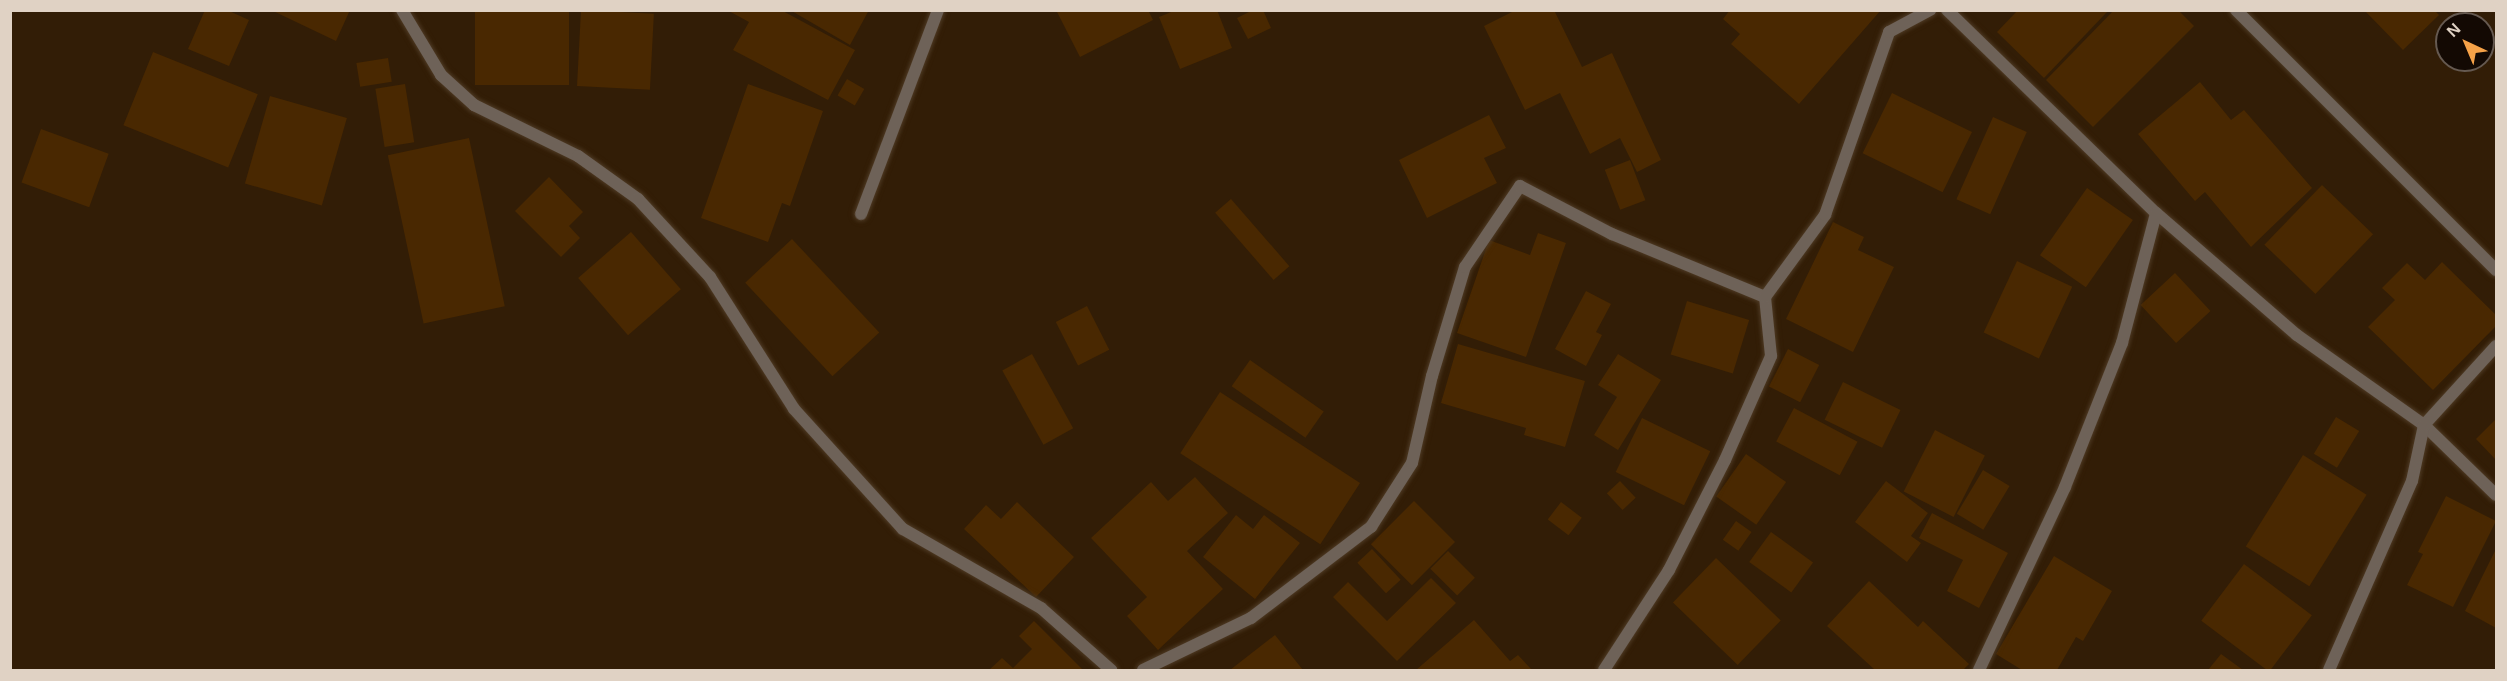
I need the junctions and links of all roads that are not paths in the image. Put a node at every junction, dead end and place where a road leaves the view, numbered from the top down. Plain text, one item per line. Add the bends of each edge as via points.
1 (402, 10) edge
2 (938, 10) edge
3 (1930, 10) edge
4 (1947, 10) edge
5 (2236, 10) edge
6 (2156, 213) junction
7 (861, 214) dead end
8 (2496, 270) edge
9 (1765, 297) junction
10 (2496, 346) edge
11 (2424, 425) junction
12 (2496, 495) edge
13 (1111, 670) edge
14 (1143, 670) edge
15 (1604, 670) edge
16 (1979, 670) edge
17 (2329, 670) edge

1 - 13 street via 441,75 474,105 578,156 638,199 710,277 794,409 903,529 1041,608
2 - 7 street
3 - 9 street via 1889,32 1825,215
4 - 6 street
5 - 8 street
6 - 11 street via 2296,335
6 - 16 street via 2122,343 2065,487
9 - 14 street via 1612,234 1520,186 1465,267 1432,376 1412,463 1371,527 1251,618
9 - 15 street via 1771,356 1670,570
10 - 11 street
11 - 12 street
11 - 17 street via 2412,481

